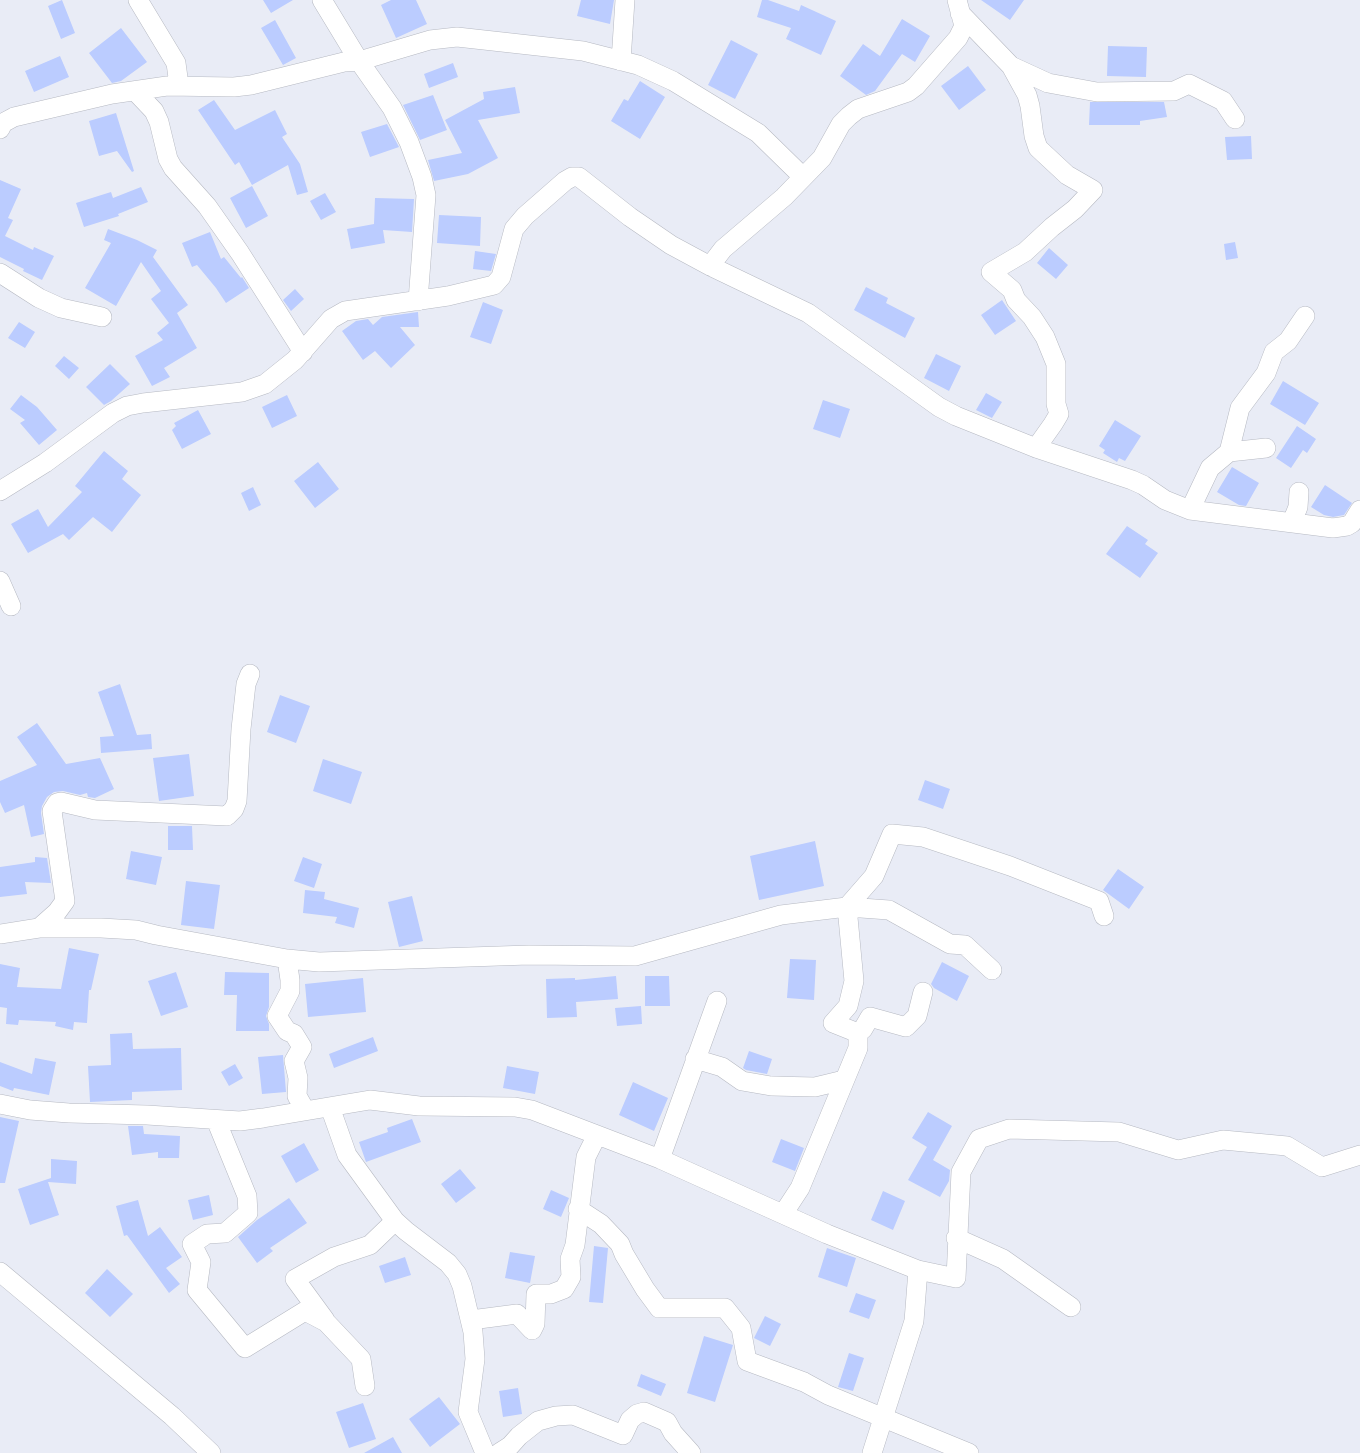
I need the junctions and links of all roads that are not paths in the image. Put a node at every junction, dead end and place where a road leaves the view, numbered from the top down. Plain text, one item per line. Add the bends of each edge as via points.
1 (138, 0) edge
2 (322, 0) edge
3 (625, 0) edge
4 (958, 7) edge
5 (359, 61) junction
6 (621, 61) junction
7 (1010, 66) junction
8 (179, 85) junction
9 (136, 91) junction
10 (1235, 119) dead end
11 (0, 129) edge
12 (803, 177) junction
13 (710, 266) junction
14 (0, 273) edge
15 (418, 301) junction
16 (1304, 316) dead end
17 (102, 317) dead end
18 (303, 352) junction
19 (1036, 448) junction
20 (1266, 448) dead end
21 (1229, 452) junction
22 (0, 491) edge
23 (1299, 492) dead end
24 (1190, 510) junction
25 (1360, 510) edge
26 (1292, 522) junction
27 (0, 581) edge
28 (10, 606) dead end
29 (250, 674) dead end
30 (847, 907) junction
31 (1104, 916) dead end
32 (39, 928) junction
33 (0, 934) edge
34 (286, 959) junction
35 (992, 970) dead end
36 (923, 992) dead end
37 (717, 1001) dead end
38 (858, 1033) junction
39 (695, 1059) junction
40 (844, 1080) junction
41 (0, 1104) edge
42 (330, 1107) junction
43 (305, 1110) junction
44 (216, 1120) junction
45 (597, 1135) junction
46 (1360, 1155) edge
47 (660, 1159) junction
48 (578, 1209) junction
49 (783, 1214) junction
50 (394, 1221) junction
51 (956, 1238) junction
52 (918, 1270) junction
53 (0, 1272) edge
54 (1071, 1307) dead end
55 (471, 1320) junction
56 (326, 1322) junction
57 (365, 1386) dead end
58 (884, 1418) junction
59 (211, 1453) edge
60 (485, 1453) edge
61 (498, 1453) edge
62 (691, 1453) edge
63 (872, 1453) edge
64 (969, 1453) edge

1 - 8 street via 176,63
2 - 5 street
3 - 6 street
4 - 7 street
4 - 12 street via 964,26 958,38 916,86 908,92 858,109 841,124 822,158
5 - 6 street via 430,40 457,37 583,51
5 - 8 street via 251,86
5 - 15 street via 392,108 422,177 426,195
6 - 12 street via 673,81 758,133
7 - 10 street via 1048,83 1097,92 1174,91 1189,84 1222,101
7 - 19 street via 1028,101 1038,148 1067,175 1093,190 1025,252 991,272 1012,290 1016,300 1032,318 1045,337 1056,364 1059,414
8 - 9 street
9 - 11 street via 14,117 3,123
9 - 18 street via 154,111 173,168 207,206 240,252
12 - 13 street via 723,249
13 - 15 street via 630,217 579,177 572,176 514,229 498,282 482,289
13 - 19 street via 808,313 939,407
14 - 17 street via 61,308
15 - 18 street via 345,311 332,319
16 - 21 street via 1288,342 1274,352 1266,373 1240,408
18 - 22 street via 256,388 127,406
19 - 24 street via 1132,480 1165,500
20 - 21 street
21 - 24 street via 1210,468
23 - 26 street
24 - 26 street
25 - 26 street via 1347,526 1334,528
27 - 28 street
29 - 32 street via 246,684 234,809 227,816 95,810 57,803 52,811 64,901
30 - 31 street via 874,876 892,834 923,837 1010,866 1100,901
30 - 34 street via 781,915 635,956 529,954 319,962
30 - 35 street via 889,910 950,944 965,945
30 - 38 street via 854,981 848,1006 833,1023
32 - 33 street
32 - 34 street via 136,930
34 - 43 street via 290,991 277,1016 302,1047 294,1061 298,1078 297,1096
36 - 38 street via 917,1016 906,1027 870,1017
37 - 39 street
38 - 40 street via 858,1048
39 - 40 street via 722,1068 742,1081 771,1086 815,1087
39 - 47 street
40 - 49 street via 800,1188
41 - 44 street via 69,1113
42 - 43 street
42 - 45 street via 370,1100 419,1106 514,1106
42 - 50 street via 348,1155
43 - 44 street via 240,1121
44 - 56 street via 247,1196 248,1214 225,1233 207,1234 192,1244 201,1262 198,1290 245,1348 305,1312
45 - 47 street
45 - 48 street via 586,1157
46 - 51 street via 1322,1167 1287,1146 1223,1140 1178,1150 1119,1132 1009,1129 979,1139 961,1172
47 - 49 street
48 - 55 street via 575,1245 570,1259 571,1277 564,1289 551,1294 536,1294 532,1330 517,1314
48 - 58 street via 601,1224 620,1244 659,1308 725,1308 741,1328 747,1362 804,1382
49 - 52 street
50 - 55 street via 448,1263 457,1274
50 - 56 street via 370,1245 334,1257 295,1279
51 - 52 street via 956,1278
51 - 54 street via 1003,1259
52 - 58 street via 914,1321
53 - 59 street via 172,1416
55 - 60 street via 475,1359 468,1412
56 - 57 street via 361,1359
58 - 63 street
58 - 64 street
61 - 62 street via 538,1421 573,1415 623,1435 630,1420 644,1412 667,1422

